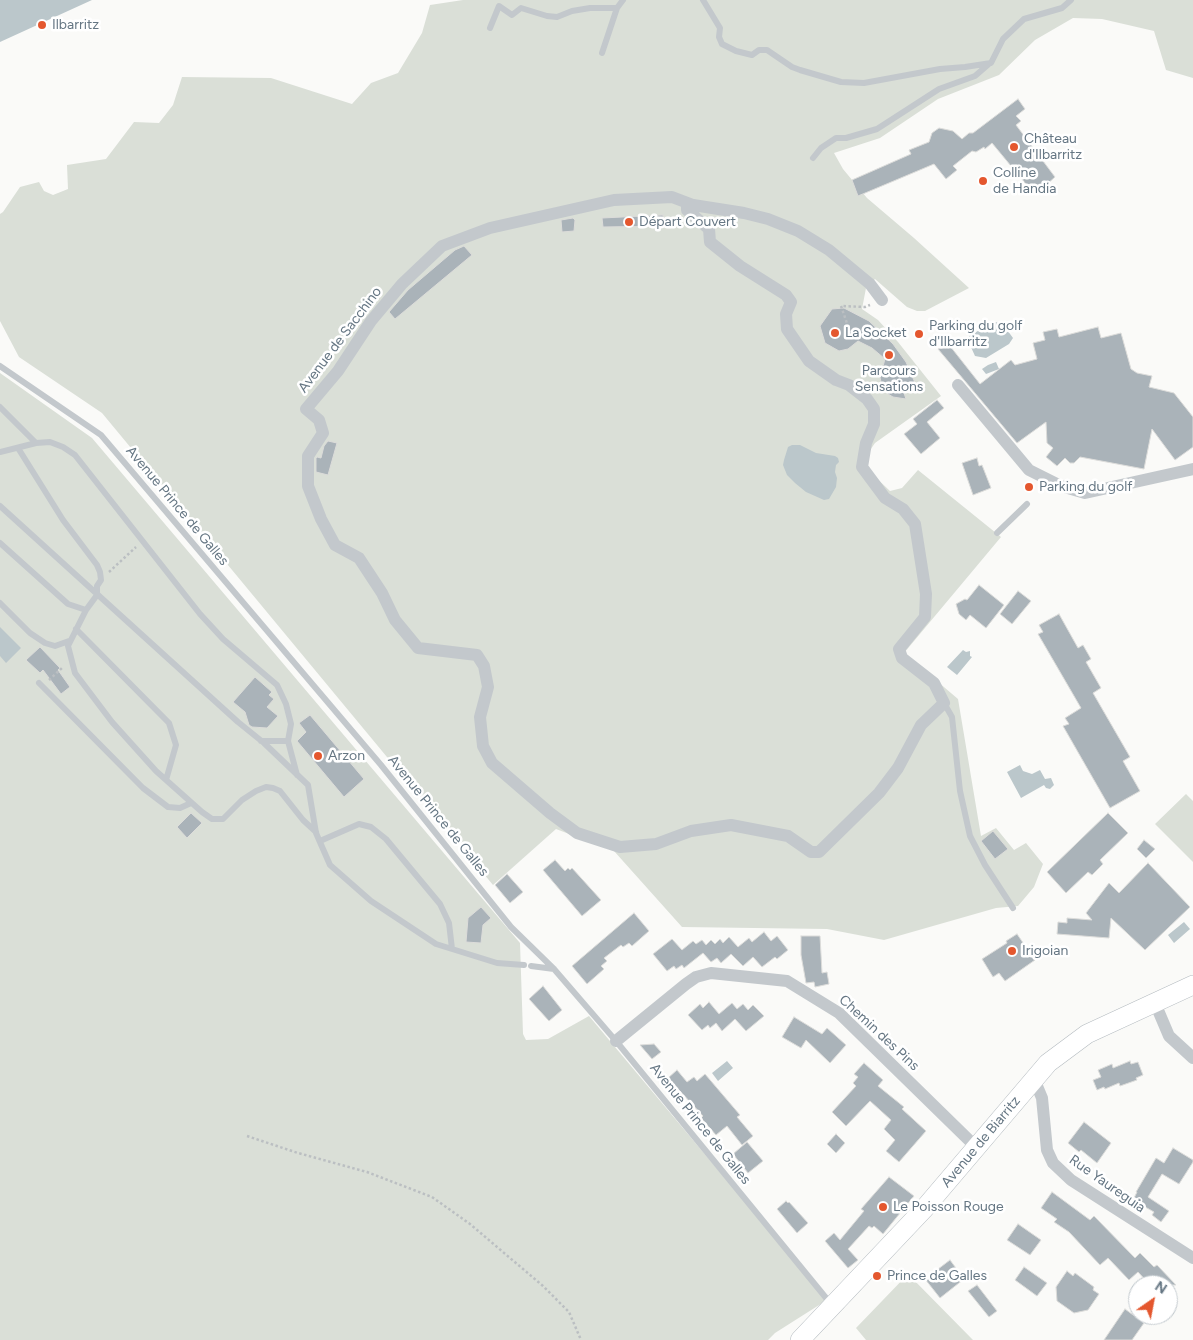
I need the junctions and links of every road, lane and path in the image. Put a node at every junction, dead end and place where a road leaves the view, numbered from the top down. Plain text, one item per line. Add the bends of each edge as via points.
1 (623, 0) edge
2 (703, 0) edge
3 (1071, 0) edge
4 (617, 8) junction
5 (490, 28) dead end
6 (602, 53) dead end
7 (991, 63) junction
8 (814, 158) dead end
9 (687, 203) junction
10 (882, 300) dead end
11 (865, 307) dead end
12 (850, 332) dead end
13 (0, 366) edge
14 (958, 385) dead end
15 (0, 407) edge
16 (36, 443) junction
17 (18, 448) junction
18 (0, 452) edge
19 (1193, 470) edge
20 (1027, 504) dead end
21 (0, 506) edge
22 (997, 533) dead end
23 (143, 540) junction
24 (0, 543) edge
25 (100, 580) junction
26 (97, 595) junction
27 (0, 603) edge
28 (86, 610) junction
29 (76, 629) junction
30 (69, 641) junction
31 (71, 659) junction
32 (41, 684) joint
33 (944, 703) junction
34 (261, 741) junction
35 (288, 741) junction
36 (297, 775) junction
37 (166, 780) junction
38 (191, 803) junction
39 (316, 832) junction
40 (320, 841) junction
41 (1013, 908) dead end
42 (452, 949) junction
43 (554, 969) junction
44 (1193, 985) edge
45 (1155, 1003) junction
46 (616, 1041) junction
47 (1193, 1058) edge
48 (1034, 1079) junction
49 (246, 1136) dead end
50 (976, 1147) junction
51 (1193, 1258) edge
52 (833, 1307) junction
53 (581, 1340) edge
54 (800, 1340) edge

1 - 4 lane
2 - 7 lane via 720,28 718,37 722,44 752,55 759,50 767,50 792,67 842,82 864,83
3 - 7 lane via 1062,8 1024,19 1003,39
4 - 5 lane via 572,10 557,16 521,8 512,16 499,6
4 - 6 lane
7 - 8 lane via 975,76 939,89 877,129 836,138
9 - 10 street, Avenue de Sacchino via 760,217 798,230 829,250 870,284
9 - 33 street via 687,210 709,229 710,242 740,266 786,294 791,302 786,314 787,329 809,361 836,380 850,384 874,410 874,424 862,467 885,498 903,508 915,524 926,594 925,617 899,649 902,658 934,683
9 - 33 street, Avenue de Sacchino via 672,197 614,200 498,226 442,246 402,284 371,321 338,371 306,409 319,420 323,433 308,456 308,486 321,519 335,545 359,558 395,620 418,648 477,655 484,666 488,687 480,717 483,746 492,763 577,833 620,847 656,844 691,831 731,826 788,836 811,852 819,852 880,793 898,768 921,725
11 - 12 path via 841,306
13 - 43 lane, Avenue Prince de Galles via 101,435 381,765 511,927
14 - 19 street via 1029,470 1061,486 1085,494
15 - 16 lane
16 - 17 lane
16 - 23 lane via 50,442 76,455
17 - 18 lane
17 - 25 lane via 63,520 97,565
20 - 22 lane
21 - 26 lane
23 - 25 path
23 - 35 lane via 212,627 277,685 291,724
24 - 28 lane via 68,604
25 - 26 lane
26 - 28 lane
26 - 34 lane
27 - 30 lane via 45,643 55,646
28 - 29 lane
29 - 30 lane
29 - 37 lane via 169,723 176,745
30 - 31 lane
31 - 32 path
31 - 37 lane via 75,672 112,722
32 - 38 lane via 143,788 168,807 180,808
33 - 41 lane via 952,718 960,791 970,836
34 - 35 lane
34 - 36 lane
35 - 36 lane
36 - 39 lane via 308,785
37 - 38 lane
38 - 39 lane via 212,819 223,819 256,791 273,788 280,791
39 - 40 lane
40 - 42 lane via 330,864 371,901 436,944
40 - 42 lane via 359,824 371,827 386,839 440,904 449,923
42 - 43 lane via 497,963
43 - 46 lane, Avenue Prince de Galles
44 - 45 main road, Avenue de Biarritz
45 - 47 street via 1169,1036
45 - 48 main road, Avenue de Biarritz via 1087,1034 1062,1051
46 - 50 street, Chemin des Pins via 696,977 711,972 787,980 839,1013
46 - 52 lane, Avenue Prince de Galles
48 - 50 main road, Avenue de Biarritz
48 - 51 street, Rue Yaureguia via 1042,1098 1047,1150 1053,1163 1071,1180
49 - 53 path via 367,1172 432,1197 470,1224 543,1286 569,1312
50 - 52 main road, Avenue de Biarritz
52 - 54 main road, Avenue de Biarritz

